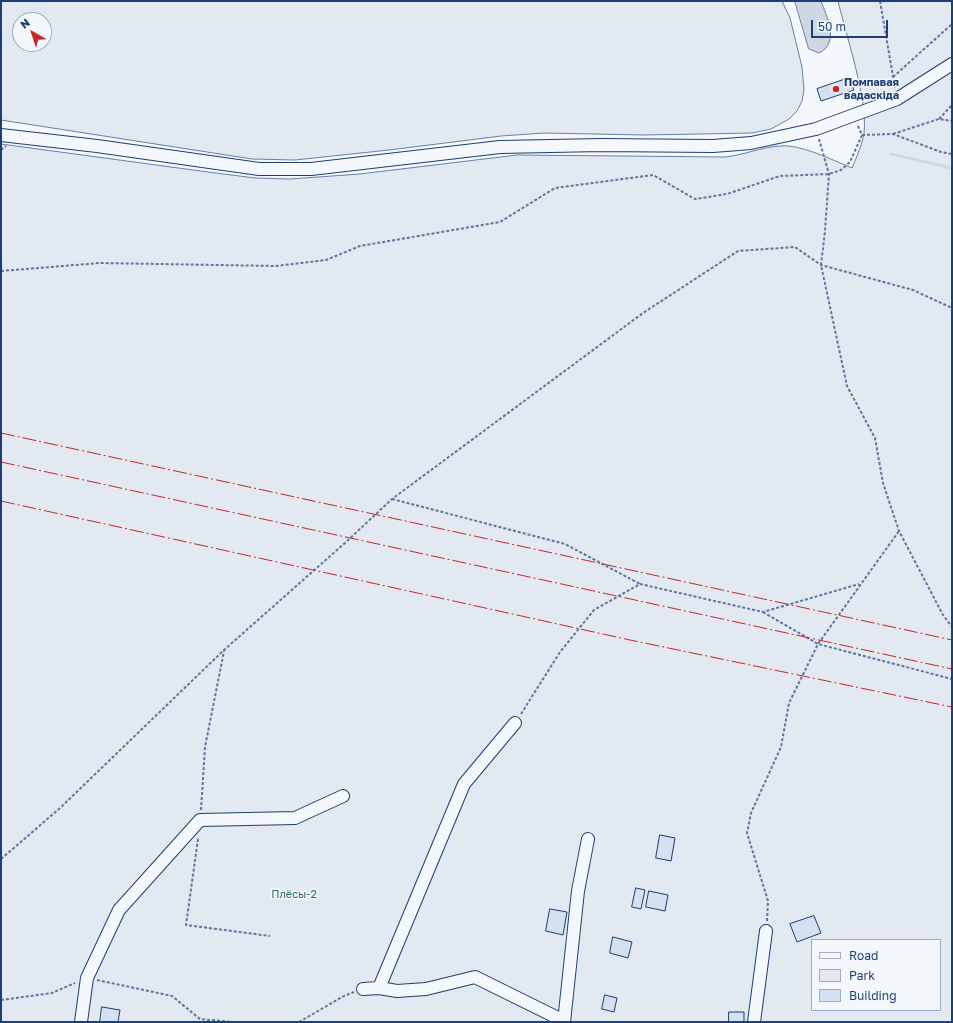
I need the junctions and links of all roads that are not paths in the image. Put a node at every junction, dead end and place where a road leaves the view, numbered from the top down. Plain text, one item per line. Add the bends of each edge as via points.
1 (952, 64) edge
2 (1, 135) edge
3 (515, 724) road end
4 (343, 796) dead end
5 (588, 839) dead end
6 (766, 931) road end
7 (379, 988) junction
8 (363, 989) road end
9 (564, 1021) edge
10 (81, 1022) edge
11 (754, 1022) edge

1 - 2 street via 897,99 816,129 752,143 714,146 500,146 311,169 259,169
3 - 7 street via 464,784
4 - 10 street via 295,818 200,820 119,910 87,978
5 - 9 street via 578,891
6 - 11 street
7 - 8 street
7 - 9 street via 397,991 426,988 475,977

